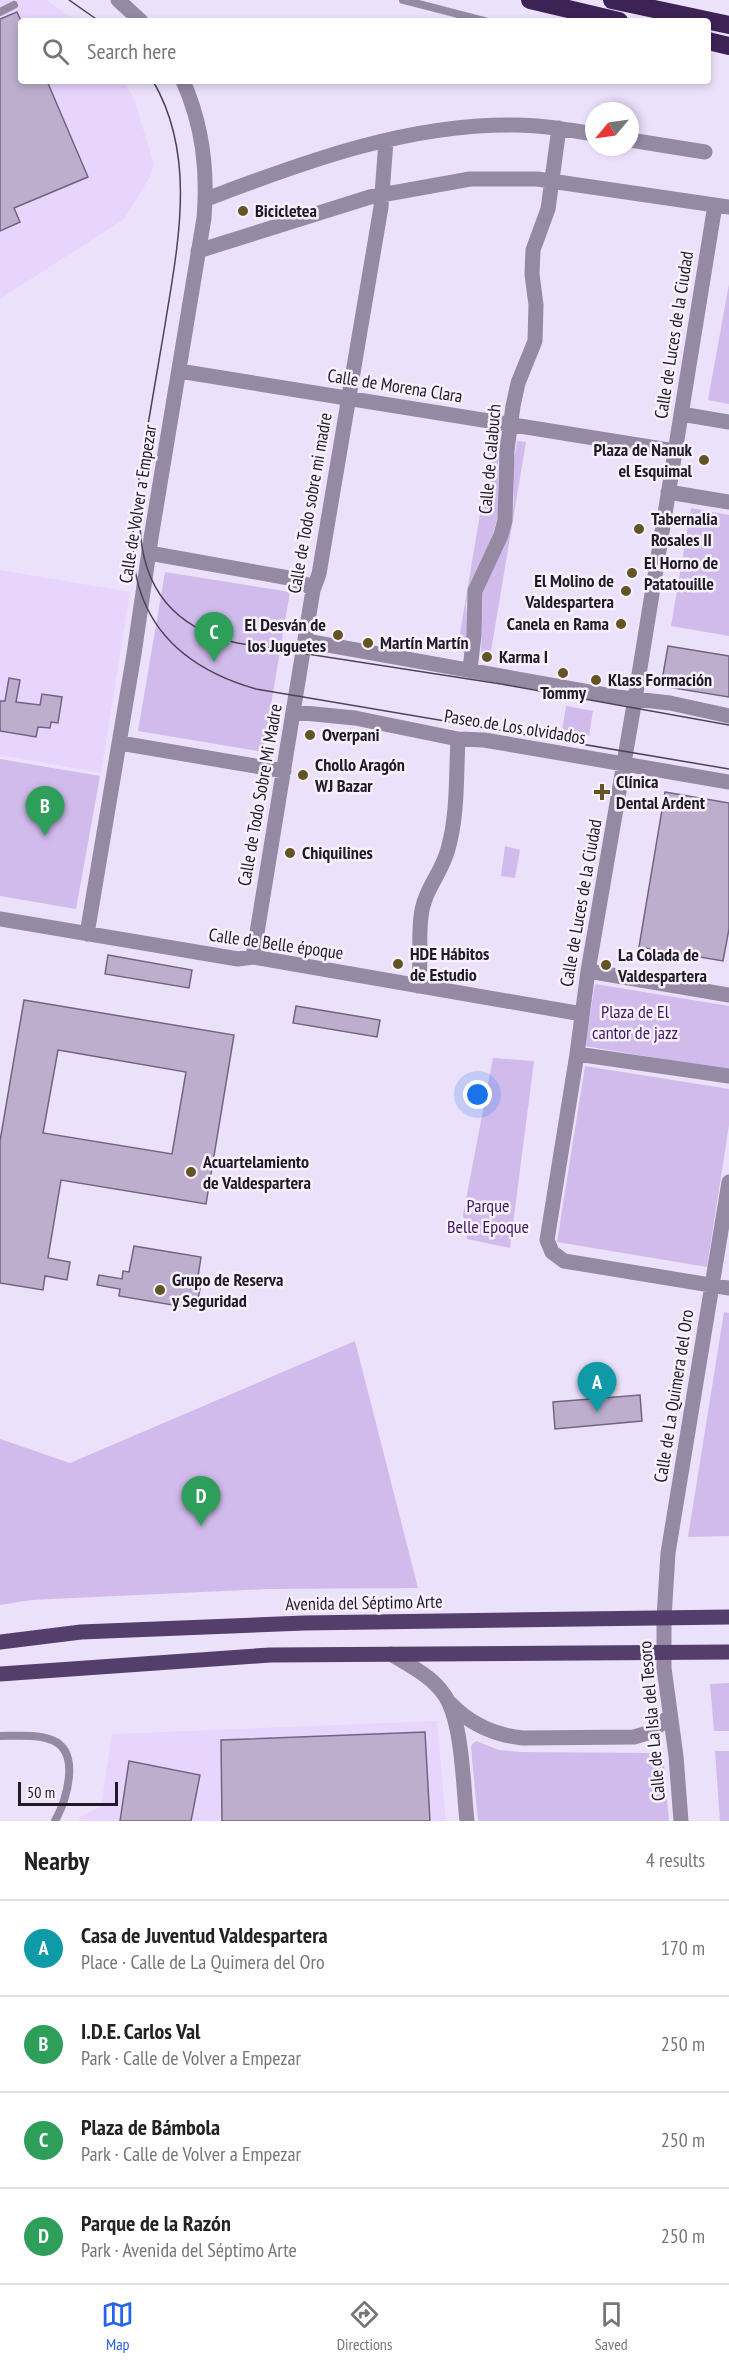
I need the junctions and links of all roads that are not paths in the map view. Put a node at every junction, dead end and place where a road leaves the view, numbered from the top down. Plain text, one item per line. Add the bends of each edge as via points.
1 (118, 0) edge
2 (404, 0) edge
3 (531, 0) edge
4 (612, 0) edge
5 (14, 5) dead end
6 (0, 12) edge
7 (138, 18) edge
8 (473, 18) edge
9 (606, 18) edge
10 (696, 18) edge
11 (711, 21) edge
12 (729, 25) edge
13 (711, 42) edge
14 (729, 46) edge
15 (184, 84) edge
16 (559, 128) junction
17 (585, 132) edge
18 (386, 141) junction
19 (639, 141) edge
20 (705, 152) dead end
21 (552, 181) junction
22 (382, 194) junction
23 (209, 196) junction
24 (722, 206) edge
25 (198, 251) junction
26 (179, 371) junction
27 (348, 398) junction
28 (681, 414) junction
29 (729, 422) edge
30 (511, 424) junction
31 (675, 451) junction
32 (669, 492) junction
33 (729, 502) edge
34 (149, 554) junction
35 (313, 590) junction
36 (306, 641) junction
37 (470, 669) junction
38 (635, 699) junction
39 (294, 712) junction
40 (729, 716) edge
41 (458, 739) junction
42 (120, 743) junction
43 (624, 765) junction
44 (284, 771) junction
45 (729, 782) edge
46 (0, 919) edge
47 (87, 934) junction
48 (253, 957) junction
49 (588, 971) junction
50 (418, 986) junction
51 (729, 995) edge
52 (582, 1014) junction
53 (577, 1054) junction
54 (729, 1076) edge
55 (729, 1182) edge
56 (712, 1285) junction
57 (729, 1288) edge
58 (729, 1617) edge
59 (664, 1618) junction
60 (0, 1642) edge
61 (663, 1652) junction
62 (729, 1652) edge
63 (391, 1654) junction
64 (0, 1674) edge
65 (451, 1704) junction
66 (670, 1716) junction
67 (0, 1736) edge
68 (55, 1821) edge
69 (467, 1821) edge
70 (681, 1821) edge

1 - 7 street
2 - 8 lane
3 - 9 highway
4 - 10 highway
5 - 6 lane
11 - 12 highway
13 - 14 highway
15 - 23 street, Calle de Volver a Empezar via 204,150
16 - 17 street
16 - 18 street via 463,127
16 - 21 street, Calle de Calabuch
18 - 22 street, Calle de Todo sobre mi madre
18 - 23 street
19 - 20 street
21 - 22 street via 519,177 470,179
21 - 24 street
21 - 30 street, Calle de Calabuch via 548,209 533,250 535,341 518,383
22 - 25 street
22 - 27 street, Calle de Todo sobre mi madre
23 - 25 street, Calle de Volver a Empezar
24 - 28 street, Calle de Luces de la Ciudad
25 - 26 street, Calle de Volver a Empezar
26 - 27 street, Calle de Morena Clara
26 - 34 street, Calle de Volver a Empezar
27 - 30 street, Calle de Morena Clara
27 - 35 street, Calle de Todo sobre mi madre via 319,574
28 - 29 street
28 - 31 street, Calle de Luces de la Ciudad
30 - 31 street, Calle de Morena Clara
30 - 37 street, Calle de Calabuch via 505,520 475,591
31 - 32 street, Calle de Luces de la Ciudad
32 - 33 street
32 - 38 street, Calle de Luces de la Ciudad
34 - 35 street via 289,578
34 - 42 street, Calle de Volver a Empezar
35 - 36 street, Calle de Todo sobre mi madre
36 - 37 street
36 - 39 street, Calle de Todo Sobre Mi Madre
37 - 38 street
38 - 40 street
38 - 43 street, Calle de Luces de la Ciudad
39 - 41 street, Paseo de Los olvidados via 355,718
39 - 44 street, Calle de Todo Sobre Mi Madre
41 - 43 street, Paseo de Los olvidados via 484,740
41 - 50 street via 452,836 424,901
42 - 44 street
42 - 47 street, Calle de Volver a Empezar
43 - 45 street, Paseo de Los olvidados
43 - 49 street, Calle de Luces de la Ciudad
44 - 48 street, Calle de Todo Sobre Mi Madre
46 - 47 street, Calle de Belle époque
47 - 48 street, Calle de Belle époque via 238,959
48 - 50 street, Calle de Belle époque
49 - 51 street
49 - 52 street, Calle de Luces de la Ciudad
50 - 52 street, Calle de Belle époque
52 - 53 street, Calle de Luces de la Ciudad
53 - 54 street
53 - 56 street, Calle de Luces de la Ciudad via 547,1235 552,1252 570,1262
55 - 56 street, Calle de La Quimera del Oro
56 - 57 street
56 - 59 street, Calle de La Quimera del Oro via 669,1542
58 - 59 main road, Avenida del Séptimo Arte
59 - 60 main road, Avenida del Séptimo Arte via 304,1623 81,1632
59 - 61 street, Calle de La Isla del Tesoro
61 - 62 main road
61 - 63 main road
61 - 66 street, Calle de La Isla del Tesoro
63 - 64 main road via 270,1654
63 - 65 street via 418,1671
65 - 66 street via 463,1717 481,1727 523,1738 634,1737 651,1732
65 - 69 street
66 - 70 street, Calle de La Isla del Tesoro
67 - 68 lane via 48,1738 60,1744 70,1777

